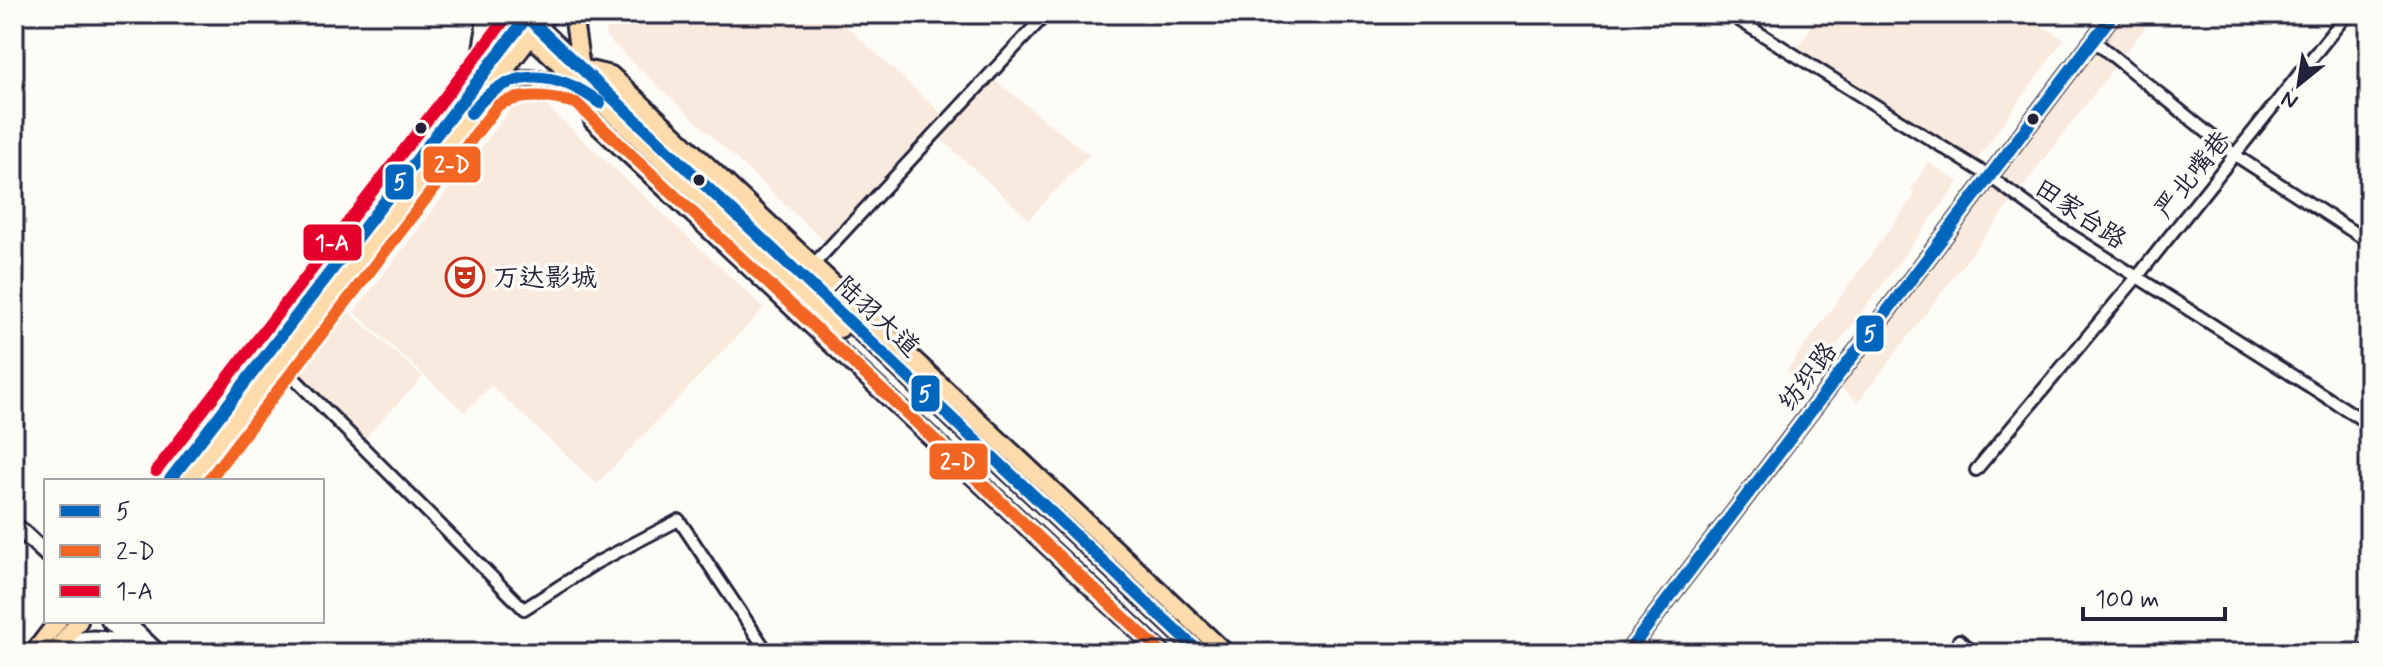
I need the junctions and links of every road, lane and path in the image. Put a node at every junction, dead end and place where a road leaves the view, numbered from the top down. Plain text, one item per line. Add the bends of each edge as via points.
1 (507, 14) edge
2 (573, 14) edge
3 (1046, 14) edge
4 (1729, 14) edge
5 (2113, 14) edge
6 (2347, 14) edge
7 (480, 18) edge
8 (531, 21) edge
9 (2093, 40) junction
10 (581, 68) junction
11 (481, 87) junction
12 (584, 88) junction
13 (2235, 155) junction
14 (1989, 176) junction
15 (2369, 242) edge
16 (813, 265) junction
17 (2137, 277) junction
18 (280, 364) junction
19 (2369, 424) edge
20 (1976, 470) dead end
21 (171, 479) edge
22 (190, 479) edge
23 (14, 524) edge
24 (40, 545) edge
25 (76, 623) edge
26 (112, 623) edge
27 (127, 623) edge
28 (134, 623) edge
29 (52, 639) edge
30 (1959, 640) dead end
31 (2369, 648) edge
32 (149, 651) edge
33 (33, 653) edge
34 (768, 653) edge
35 (1162, 653) edge
36 (1185, 653) edge
37 (1200, 653) edge
38 (1226, 653) edge
39 (1627, 653) edge
40 (1974, 653) edge
41 (2358, 653) edge

1 - 8 street, 陆羽大道
2 - 10 main road
3 - 16 street
4 - 14 street, 田家台路
5 - 9 street, 纺织路
6 - 13 street, 严北嘴巷
7 - 11 street
8 - 10 main road, 陆羽大道
8 - 11 main road
8 - 12 main road, 陆羽大道
9 - 13 street
9 - 14 street, 纺织路
10 - 16 main road via 611,75
10 - 37 main road, 陆羽大道
11 - 12 main road via 529,78
11 - 18 main road
11 - 21 main road
12 - 35 main road via 593,121
12 - 36 main road, 陆羽大道
13 - 15 street
13 - 17 street, 严北嘴巷
14 - 17 street, 田家台路
14 - 39 street, 纺织路
16 - 38 main road
17 - 19 street, 田家台路
17 - 20 street, 严北嘴巷
18 - 22 main road
18 - 34 street via 524,609 596,563 679,520
23 - 24 street
25 - 29 main road
26 - 32 street
27 - 32 street
28 - 32 street
29 - 32 street via 108,639
29 - 33 main road
30 - 40 street
31 - 41 street

